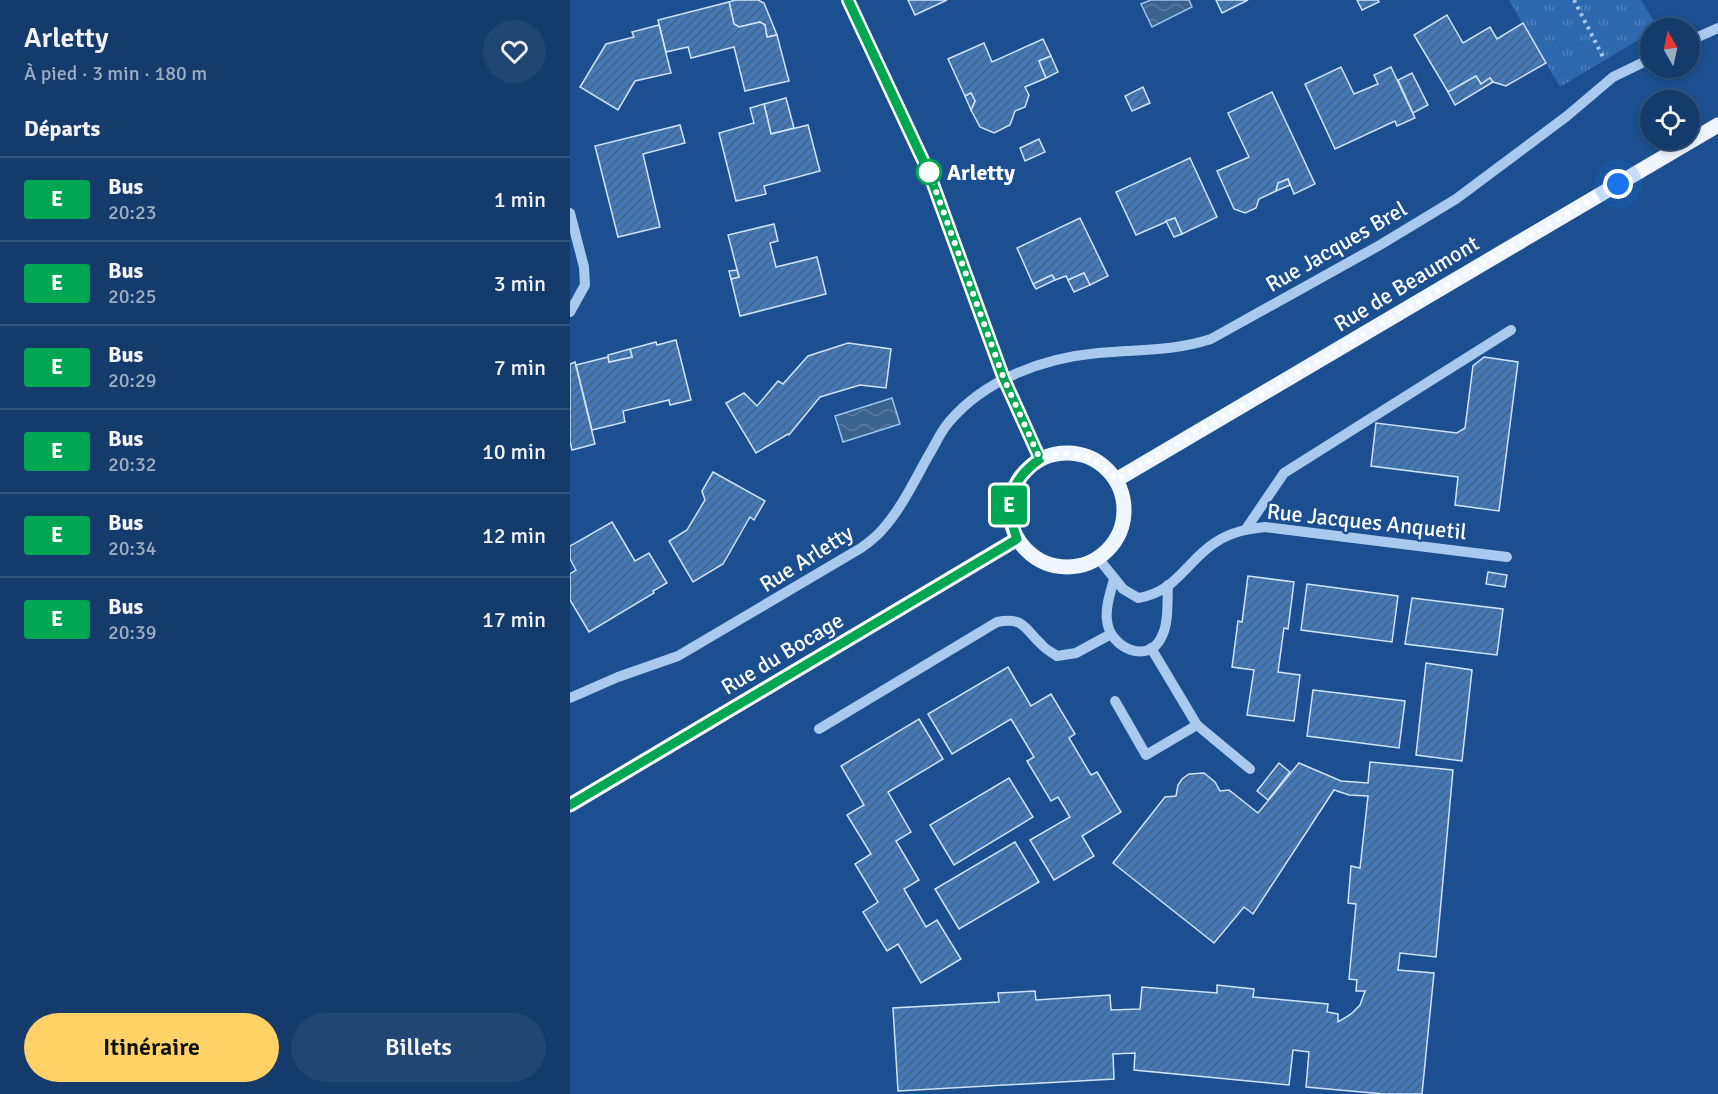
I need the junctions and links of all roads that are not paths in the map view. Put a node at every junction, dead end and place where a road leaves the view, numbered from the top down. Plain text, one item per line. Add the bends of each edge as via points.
1 (848, 0) edge
2 (1718, 28) edge
3 (1700, 36) edge
4 (1640, 64) edge
5 (1718, 125) edge
6 (570, 213) edge
7 (570, 312) edge
8 (1511, 330) dead end
9 (1004, 379) junction
10 (1040, 459) junction
11 (1116, 480) junction
12 (1246, 529) junction
13 (1017, 539) junction
14 (1507, 557) dead end
15 (1098, 558) junction
16 (1114, 579) junction
17 (1168, 585) junction
18 (1110, 634) junction
19 (1150, 648) junction
20 (570, 698) edge
21 (1115, 701) dead end
22 (1197, 725) junction
23 (819, 729) dead end
24 (1250, 769) dead end
25 (570, 805) edge

1 - 9 street via 929,173
2 - 3 street
4 - 9 street, Rue Jacques Brel via 1613,77 1456,199 1211,339 1168,350 1097,353 1062,359 1029,367
5 - 11 main road, Rue de Beaumont
6 - 7 street via 585,285
8 - 12 street via 1284,473
9 - 10 street
9 - 20 street, Rue Arletty via 961,409 947,424 896,512 881,532 861,548 678,656
10 - 11 main road via 1056,453 1090,457
10 - 13 main road via 1014,485 1009,503
11 - 15 main road via 1123,496 1124,513 1116,538
12 - 14 street, Rue Jacques Anquetil via 1265,527
12 - 17 street, Rue Jacques Anquetil via 1215,542
13 - 15 main road via 1045,563 1063,567
13 - 25 main road, Rue du Bocage
15 - 16 street
16 - 17 street, Rue Jacques Anquetil via 1138,598
16 - 18 street via 1107,619
17 - 19 street via 1163,635
18 - 19 street via 1118,644 1132,651
18 - 23 street via 1076,653 1057,656 1023,624 997,621
19 - 22 street
21 - 22 street via 1146,755
22 - 24 street

